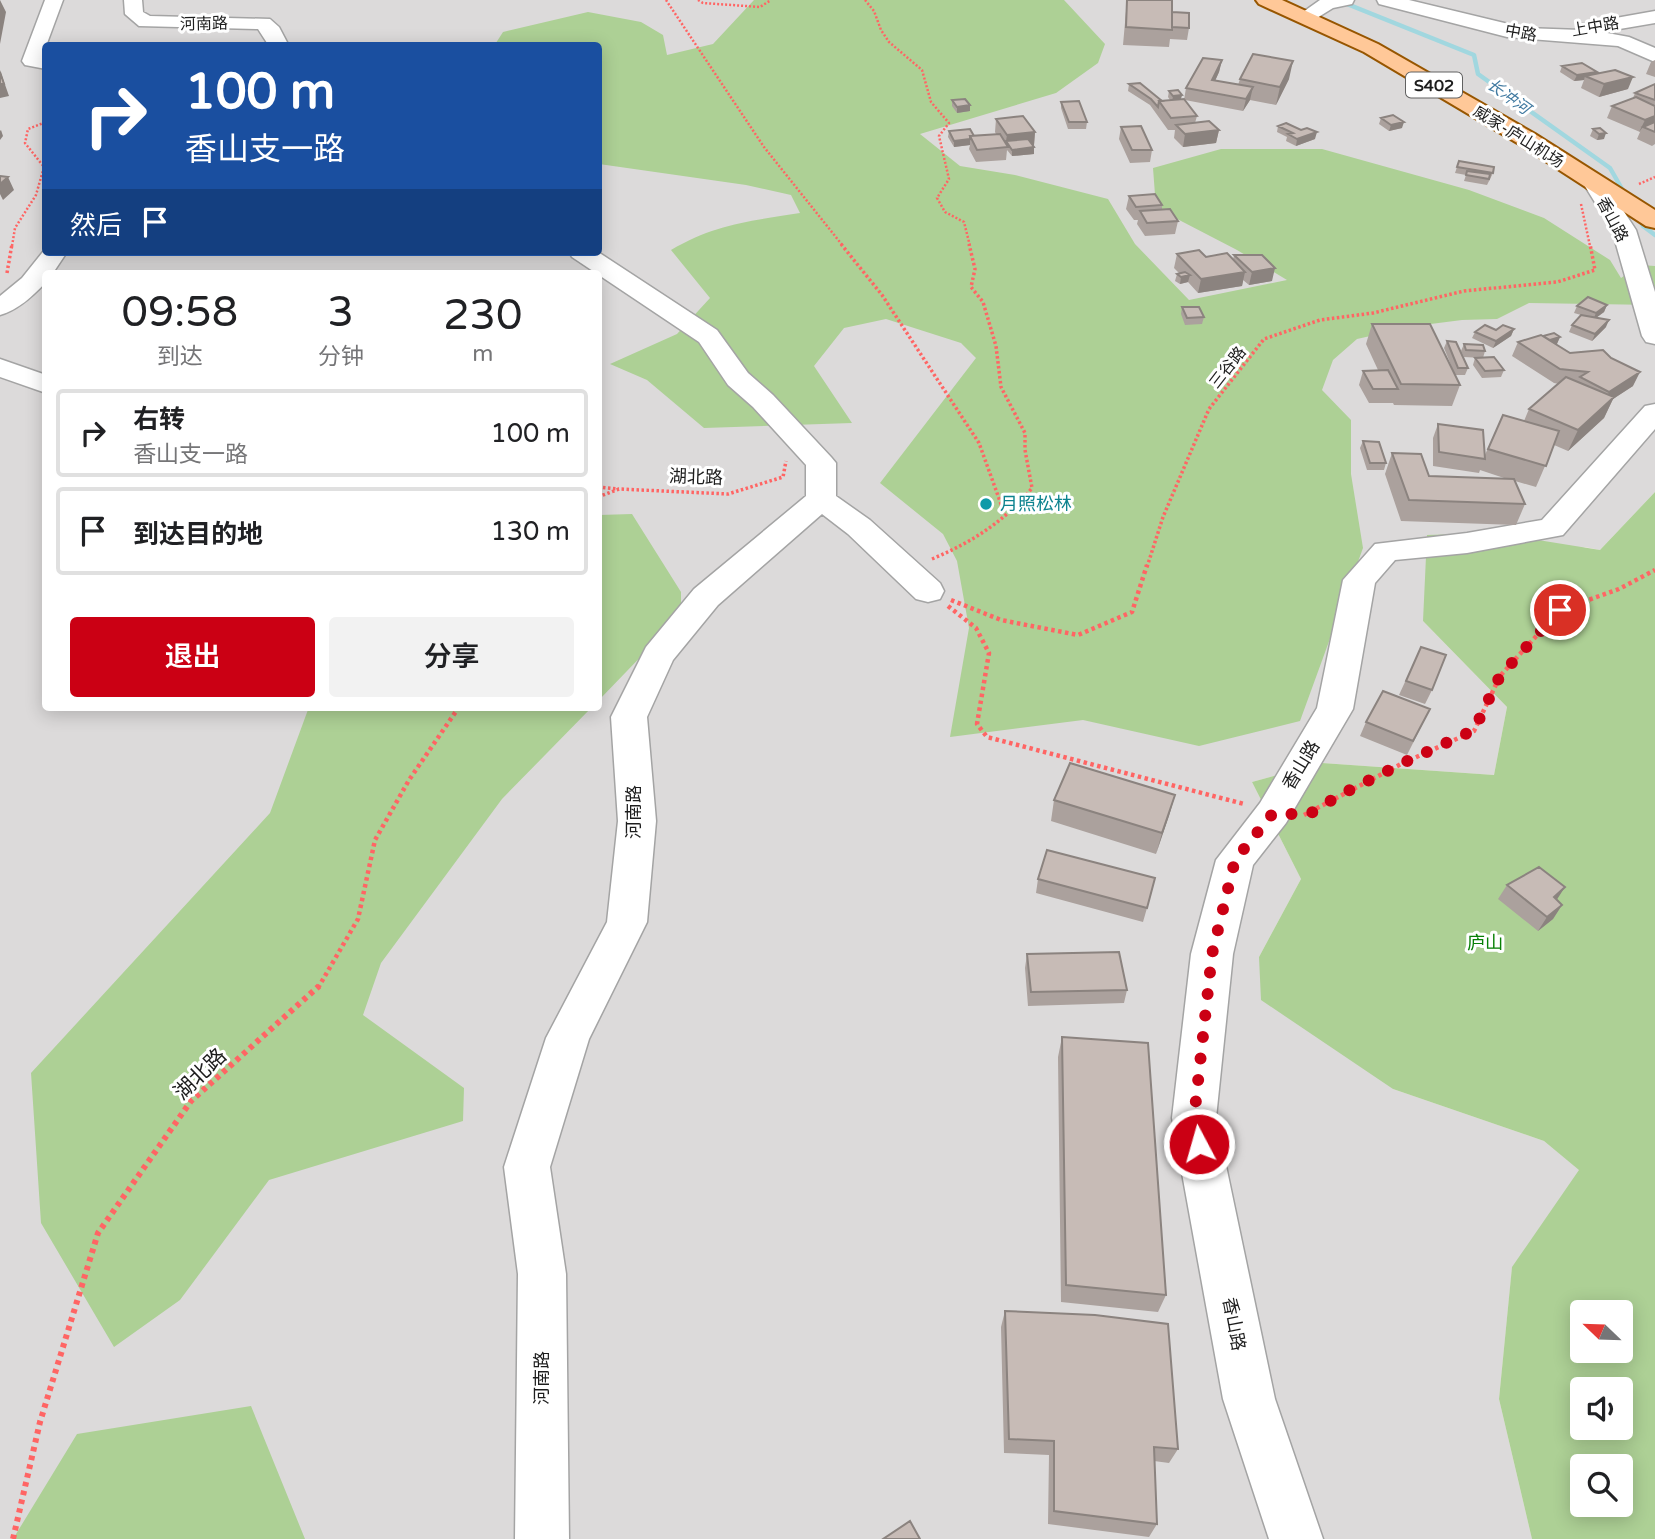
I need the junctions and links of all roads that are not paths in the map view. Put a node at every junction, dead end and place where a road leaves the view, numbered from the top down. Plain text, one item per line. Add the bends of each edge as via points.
1 (54, 0) edge
2 (133, 0) edge
3 (1266, 0) edge
4 (1345, 0) edge
5 (1386, 0) edge
6 (1305, 17) junction
7 (1655, 17) edge
8 (1536, 35) junction
9 (277, 42) edge
10 (1655, 56) edge
11 (42, 62) edge
12 (1594, 183) junction
13 (1648, 217) edge
14 (587, 256) edge
15 (42, 271) edge
16 (0, 307) edge
17 (1655, 336) edge
18 (0, 367) edge
19 (42, 383) edge
20 (1655, 412) edge
21 (821, 499) junction
22 (917, 581) road end
23 (542, 1539) edge
24 (1296, 1539) edge

1 - 11 street via 32,61
2 - 9 street, 河南路 via 134,14 146,22 262,23
3 - 6 main road, 威家-庐山机场 / S402
4 - 6 street
5 - 8 street, 中路
6 - 12 main road, 威家-庐山机场 / S402 via 1371,48
7 - 8 street, 上中路
8 - 10 street, 中路 via 1619,41 1645,48
12 - 13 main road, 威家-庐山机场 / S402
12 - 17 street, 香山路 via 1623,230
14 - 21 street via 708,335 738,379 821,463
15 - 16 street
18 - 19 street
20 - 24 street, 香山路 via 1552,528 1386,551 1359,580 1335,709 1273,813 1235,860 1212,954 1194,1118 1249,1399
21 - 22 street
21 - 23 street, 河南路 via 706,597 658,655 629,717 637,821 627,922 568,1038 527,1167 542,1273

